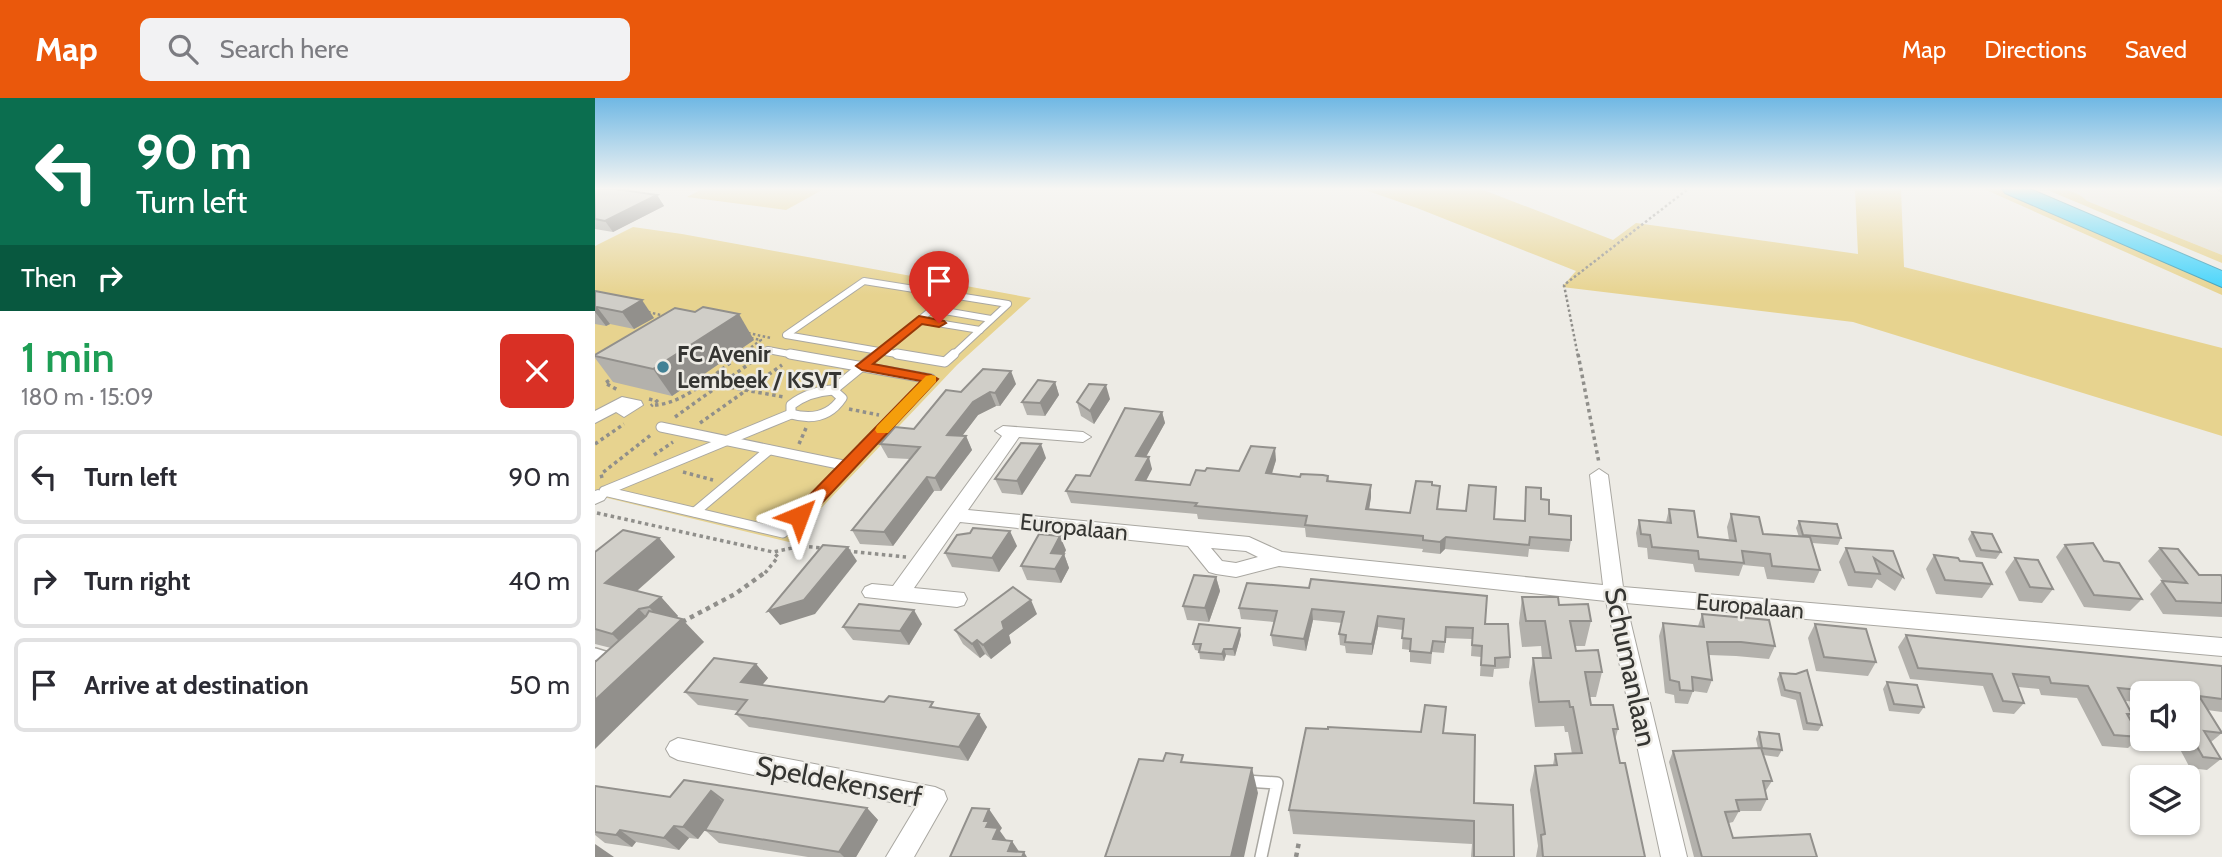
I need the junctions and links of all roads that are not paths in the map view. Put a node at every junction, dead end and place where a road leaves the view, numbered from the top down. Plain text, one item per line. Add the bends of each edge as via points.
1 (2094, 224) edge
2 (2116, 224) edge
3 (2222, 269) edge
4 (2222, 280) edge
5 (950, 295) junction
6 (933, 309) junction
7 (991, 319) junction
8 (919, 320) junction
9 (980, 330) junction
10 (768, 350) dead end
11 (882, 351) junction
12 (862, 366) junction
13 (833, 390) junction
14 (611, 414) edge
15 (791, 414) junction
16 (595, 425) edge
17 (661, 427) dead end
18 (1083, 437) dead end
19 (726, 441) junction
20 (769, 450) junction
21 (848, 466) junction
22 (1599, 475) road end
23 (599, 495) edge
24 (695, 512) junction
25 (955, 515) junction
26 (1193, 540) junction
27 (1279, 559) junction
28 (872, 592) dead end
29 (900, 592) junction
30 (1614, 594) junction
31 (957, 599) dead end
32 (2222, 647) edge
33 (595, 654) edge
34 (618, 662) edge
35 (678, 749) dead end
36 (1227, 780) edge
37 (899, 857) edge
38 (1261, 857) edge
39 (1674, 857) edge

1 - 4 highway
2 - 3 highway
5 - 6 lane
5 - 7 lane via 1008,304
5 - 11 lane via 864,281 786,335
6 - 7 lane
6 - 8 lane
7 - 9 lane
8 - 9 lane
8 - 11 lane
9 - 11 lane via 945,362
10 - 12 lane
11 - 12 lane
12 - 13 lane
12 - 21 lane via 931,379
13 - 15 lane via 797,399
13 - 15 lane via 842,398 836,407 811,418
14 - 16 street
15 - 19 lane
17 - 19 lane
18 - 25 street via 1007,431
19 - 20 lane
19 - 23 lane
20 - 21 lane
20 - 24 lane
21 - 24 lane via 783,533
22 - 30 street, Schumanlaan
23 - 24 lane
25 - 26 street, Europalaan
25 - 29 street
26 - 27 street, Europalaan via 1249,544
26 - 27 street, Europalaan via 1216,567 1237,570
27 - 30 street, Europalaan
28 - 29 street
29 - 31 street
30 - 32 street, Europalaan
30 - 39 street, Schumanlaan
33 - 34 lane
35 - 37 street, Speldekenserf via 935,799
36 - 38 lane via 1277,783

